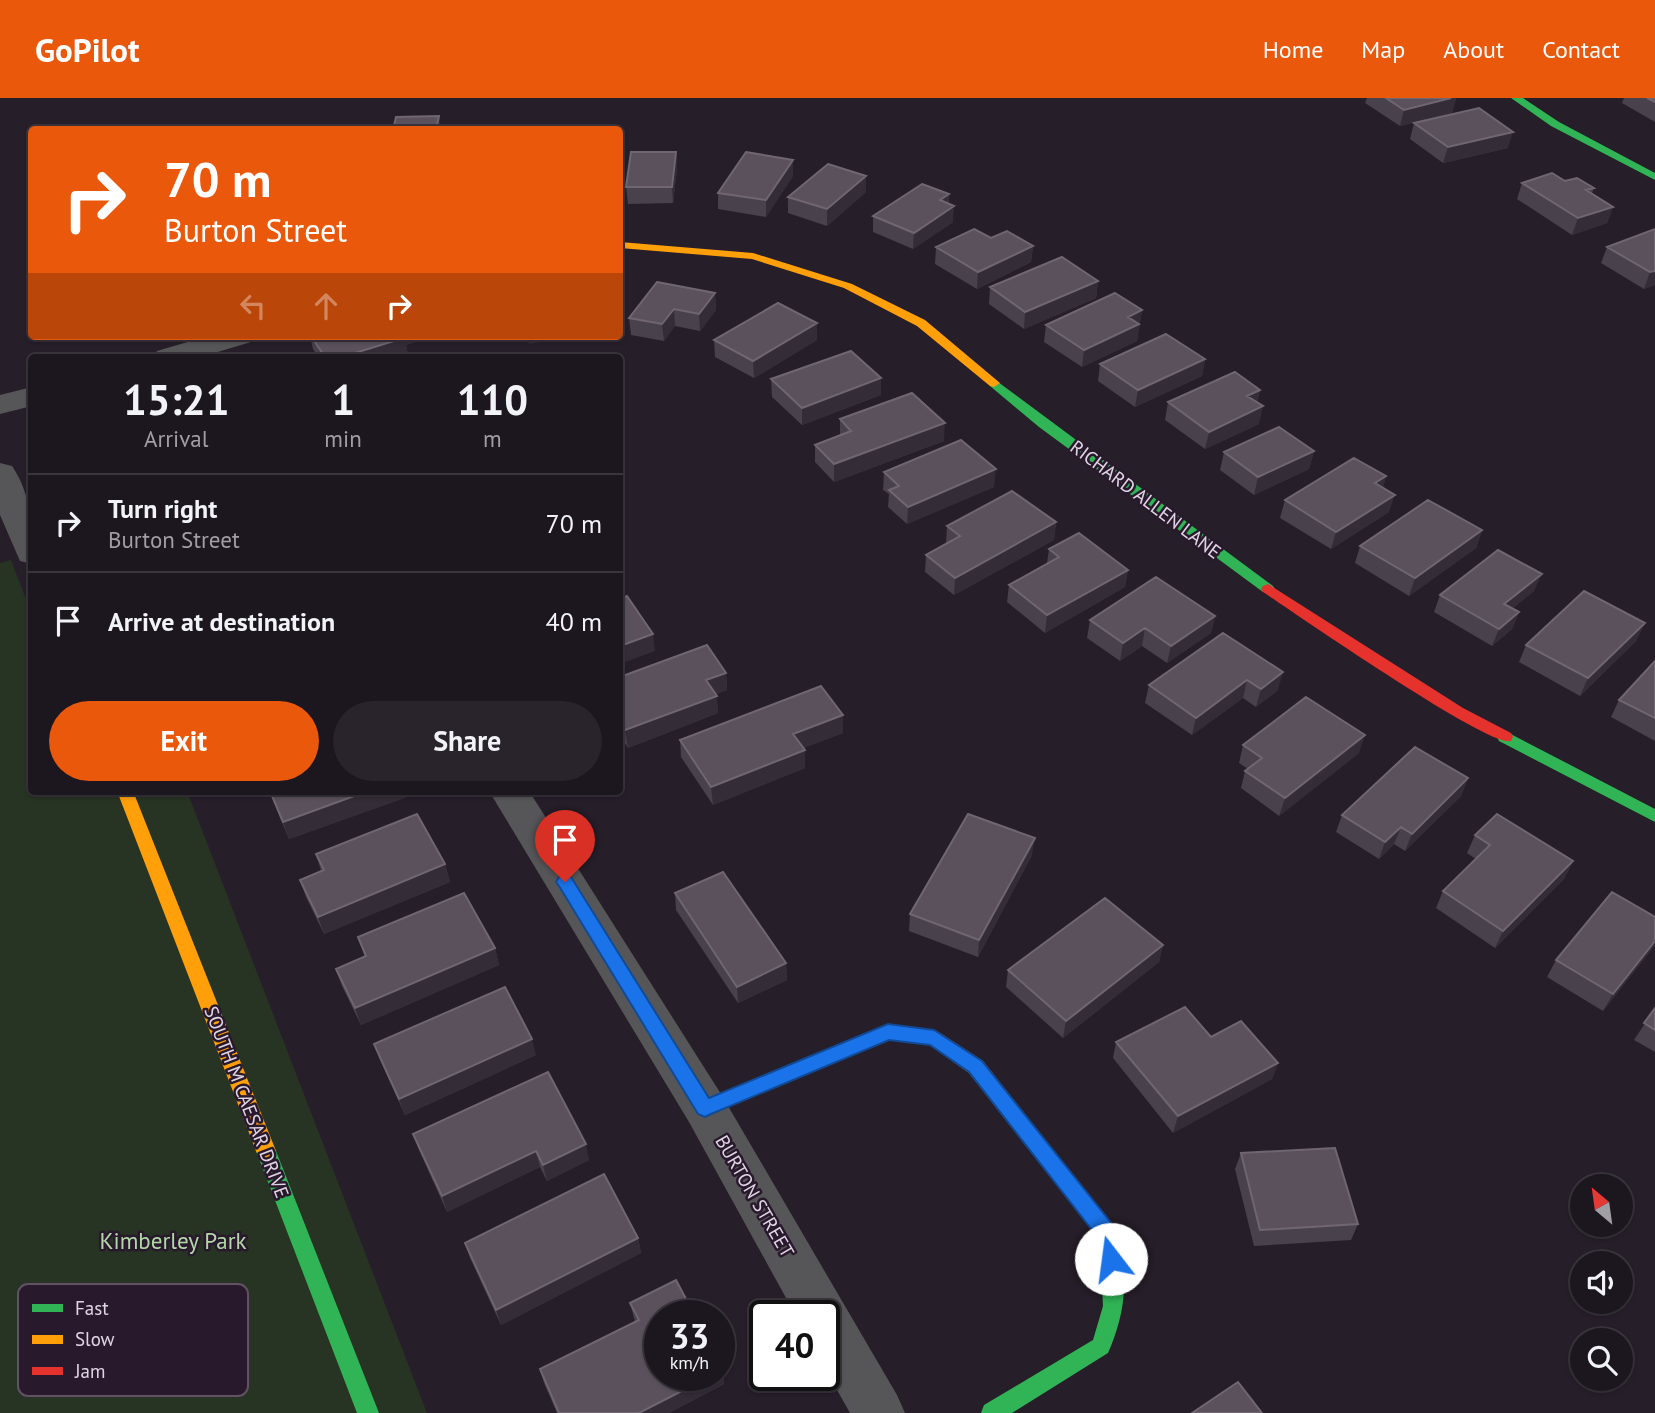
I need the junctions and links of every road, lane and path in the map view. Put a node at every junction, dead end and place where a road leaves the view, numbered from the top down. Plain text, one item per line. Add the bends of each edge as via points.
1 (1516, 98) edge
2 (1655, 177) edge
3 (623, 245) edge
4 (240, 342) edge
5 (182, 354) edge
6 (28, 397) edge
7 (0, 405) edge
8 (0, 473) edge
9 (28, 543) edge
10 (127, 795) edge
11 (511, 795) edge
12 (1655, 816) edge
13 (705, 1108) junction
14 (814, 1300) edge
15 (840, 1345) edge
16 (368, 1413) edge
17 (879, 1413) edge
18 (992, 1413) edge

1 - 2 street
3 - 12 street, RICHARD ALLEN LANE via 753,256 848,286 921,323 1044,424 1255,580 1458,712
4 - 5 street
6 - 7 street
8 - 9 street
10 - 16 street, SOUTH M CAESAR DRIVE
11 - 13 street, BURTON STREET
13 - 14 street, BURTON STREET
13 - 18 street via 888,1032 934,1038 976,1067 1109,1236 1113,1306 1101,1346
15 - 17 street, BURTON STREET

